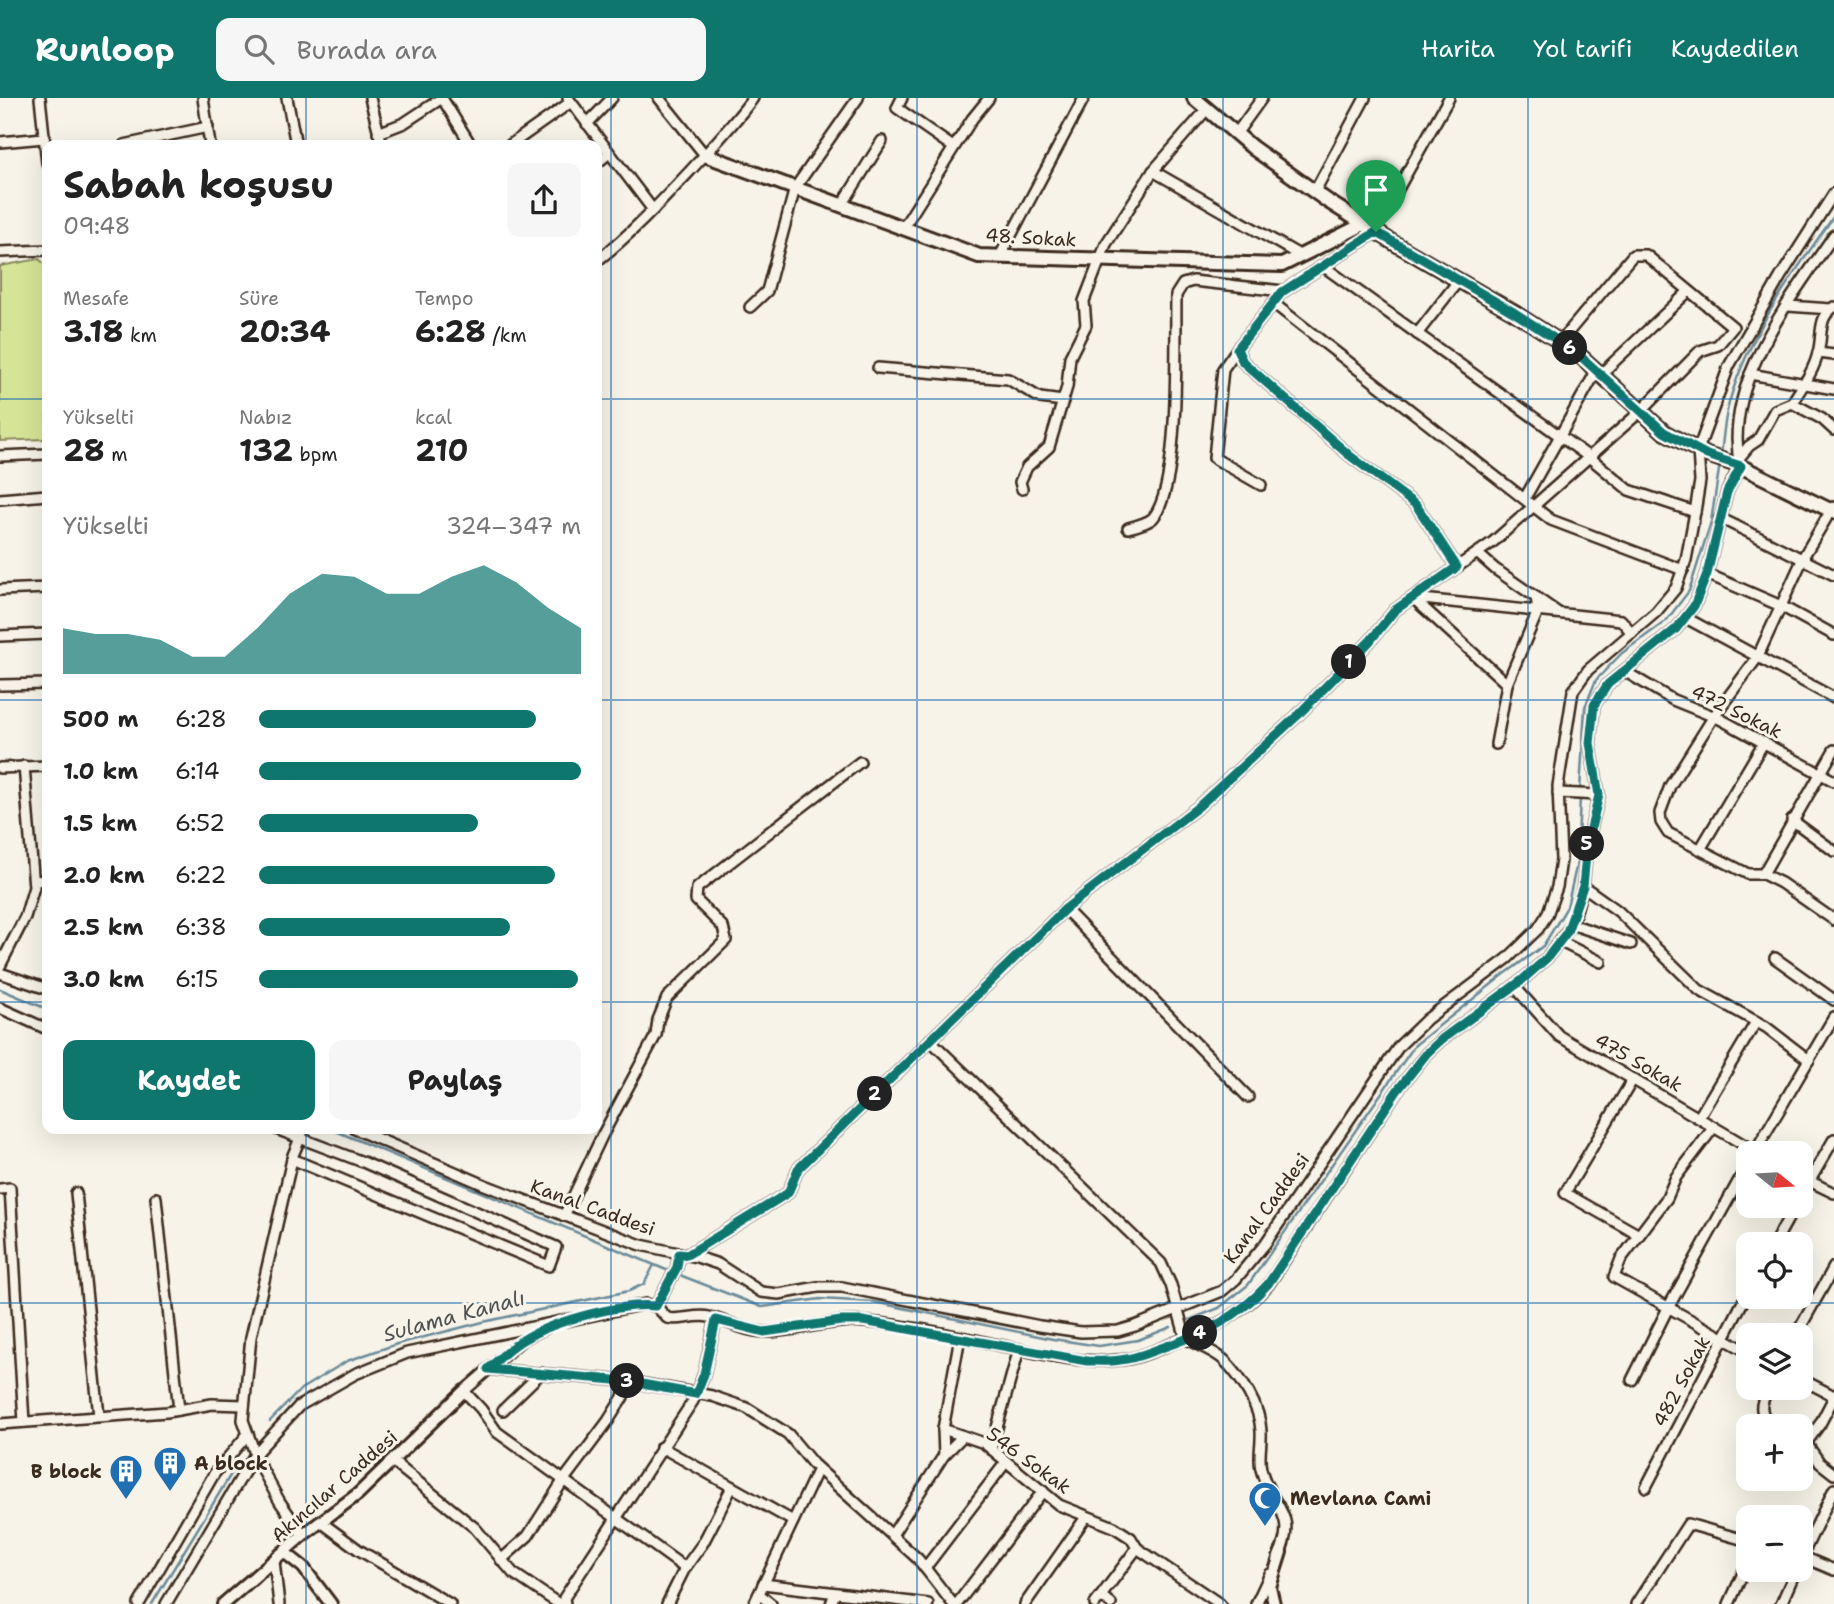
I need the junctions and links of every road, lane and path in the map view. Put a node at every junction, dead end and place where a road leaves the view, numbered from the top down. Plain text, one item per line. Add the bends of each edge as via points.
1 (40, 98) edge
2 (203, 98) edge
3 (287, 98) edge
4 (370, 98) edge
5 (442, 98) edge
6 (612, 98) edge
7 (659, 98) edge
8 (753, 98) edge
9 (858, 98) edge
10 (902, 98) edge
11 (989, 98) edge
12 (1084, 98) edge
13 (1194, 98) edge
14 (1262, 98) edge
15 (1365, 98) edge
16 (1449, 98) edge
17 (570, 100) edge
18 (1207, 109) junction
19 (587, 124) junction
20 (208, 127) junction
21 (378, 133) junction
22 (1236, 134) junction
23 (44, 138) joint
24 (147, 140) edge
25 (209, 140) edge
26 (295, 140) edge
27 (380, 140) edge
28 (468, 140) edge
29 (517, 140) edge
30 (598, 140) edge
31 (881, 141) dead end
32 (0, 142) edge
33 (602, 145) edge
34 (954, 148) junction
35 (608, 154) junction
36 (705, 155) junction
37 (602, 159) edge
38 (1153, 171) junction
39 (795, 188) junction
40 (1315, 191) junction
41 (1834, 193) edge
42 (842, 205) junction
43 (653, 210) junction
44 (1364, 224) junction
45 (903, 228) junction
46 (1376, 232) junction
47 (1834, 235) edge
48 (42, 250) edge
49 (0, 252) edge
50 (1000, 256) junction
51 (1301, 256) junction
52 (602, 257) edge
53 (1099, 260) junction
54 (1323, 266) junction
55 (1459, 280) junction
56 (1283, 291) junction
57 (1689, 291) junction
58 (1273, 303) junction
59 (1788, 306) junction
60 (750, 307) dead end
61 (1833, 309) edge
62 (1417, 334) junction
63 (1560, 342) junction
64 (1237, 349) junction
65 (1818, 353) junction
66 (1834, 355) edge
67 (878, 368) dead end
68 (1599, 372) junction
69 (1750, 374) junction
70 (1804, 382) junction
71 (1834, 389) edge
72 (1063, 401) junction
73 (1791, 403) junction
74 (1641, 411) junction
75 (1834, 430) edge
76 (1560, 436) junction
77 (1702, 453) junction
78 (42, 454) edge
79 (0, 456) edge
80 (1589, 457) junction
81 (1737, 463) junction
82 (1261, 485) dead end
83 (1022, 489) dead end
84 (42, 495) edge
85 (1525, 498) junction
86 (0, 499) edge
87 (1535, 505) junction
88 (1833, 509) edge
89 (1695, 512) junction
90 (1720, 518) junction
91 (1128, 528) dead end
92 (1477, 553) junction
93 (1803, 559) junction
94 (1457, 567) junction
95 (1683, 570) junction
96 (1707, 574) junction
97 (1834, 575) edge
98 (42, 588) edge
99 (0, 590) edge
100 (1536, 597) junction
101 (1413, 598) junction
102 (1781, 606) junction
103 (1538, 611) junction
104 (1559, 613) junction
105 (1686, 618) junction
106 (1632, 633) junction
107 (42, 634) edge
108 (1834, 635) edge
109 (0, 636) edge
110 (1757, 658) junction
111 (1625, 671) junction
112 (42, 684) edge
113 (1507, 684) junction
114 (0, 685) edge
115 (1834, 698) edge
116 (1714, 716) junction
117 (1764, 742) junction
118 (1496, 744) dead end
119 (1834, 750) edge
120 (860, 762) dead end
121 (24, 766) junction
122 (42, 766) edge
123 (0, 768) edge
124 (1822, 774) junction
125 (1834, 781) edge
126 (1563, 793) junction
127 (1594, 795) junction
128 (1792, 820) junction
129 (1701, 848) junction
130 (1834, 851) edge
131 (1763, 874) junction
132 (42, 880) edge
133 (34, 881) junction
134 (1583, 886) junction
135 (1065, 909) junction
136 (1834, 920) edge
137 (1571, 924) junction
138 (1561, 942) junction
139 (1630, 944) dead end
140 (1775, 958) dead end
141 (1601, 962) dead end
142 (0, 966) edge
143 (0, 973) edge
144 (1514, 986) junction
145 (42, 987) edge
146 (1834, 1000) edge
147 (0, 1008) edge
148 (1834, 1017) edge
149 (1756, 1021) junction
150 (42, 1027) edge
151 (930, 1040) junction
152 (1809, 1060) junction
153 (1633, 1079) junction
154 (1248, 1097) dead end
155 (1699, 1117) junction
156 (1714, 1127) junction
157 (288, 1134) edge
158 (302, 1134) edge
159 (367, 1134) edge
160 (300, 1139) junction
161 (1834, 1139) edge
162 (1737, 1141) edge
163 (1763, 1141) edge
164 (292, 1159) junction
165 (1813, 1169) edge
166 (1813, 1184) edge
167 (1736, 1186) edge
168 (5, 1188) edge
169 (76, 1193) dead end
170 (1834, 1193) edge
171 (156, 1198) dead end
172 (564, 1216) junction
173 (1639, 1235) junction
174 (683, 1254) junction
175 (1834, 1267) edge
176 (656, 1306) junction
177 (1177, 1308) junction
178 (1668, 1308) junction
179 (1739, 1309) edge
180 (571, 1319) junction
181 (716, 1320) junction
182 (1803, 1323) edge
183 (960, 1337) junction
184 (1186, 1339) junction
185 (1723, 1339) junction
186 (1736, 1346) edge
187 (1019, 1349) junction
188 (488, 1369) junction
189 (541, 1373) junction
190 (1632, 1380) dead end
191 (626, 1381) junction
192 (1813, 1386) edge
193 (464, 1391) junction
194 (696, 1394) junction
195 (1834, 1397) edge
196 (244, 1405) junction
197 (179, 1410) junction
198 (503, 1410) dead end
199 (99, 1416) junction
200 (24, 1422) junction
201 (0, 1424) edge
202 (943, 1429) junction
203 (1813, 1431) edge
204 (248, 1434) junction
205 (963, 1436) junction
206 (661, 1447) junction
207 (991, 1449) junction
208 (255, 1454) junction
209 (1813, 1454) edge
210 (944, 1455) junction
211 (392, 1461) junction
212 (1006, 1462) junction
213 (818, 1469) junction
214 (1834, 1474) edge
215 (563, 1481) junction
216 (732, 1487) junction
217 (1646, 1487) dead end
218 (1834, 1489) edge
219 (1043, 1491) junction
220 (1086, 1517) junction
221 (615, 1519) junction
222 (793, 1521) junction
223 (321, 1522) junction
224 (1813, 1532) edge
225 (303, 1535) junction
226 (892, 1535) junction
227 (1736, 1538) edge
228 (1137, 1548) junction
229 (284, 1552) junction
230 (1281, 1552) junction
231 (502, 1560) junction
232 (274, 1561) junction
233 (1813, 1562) edge
234 (685, 1568) junction
235 (925, 1568) junction
236 (1834, 1570) edge
237 (1739, 1582) edge
238 (1791, 1582) edge
239 (761, 1589) junction
240 (835, 1593) junction
241 (1098, 1600) edge
242 (139, 1604) edge
243 (166, 1604) edge
244 (223, 1604) edge
245 (279, 1604) edge
246 (331, 1604) edge
247 (450, 1604) edge
248 (559, 1604) edge
249 (565, 1604) edge
250 (667, 1604) edge
251 (754, 1604) edge
252 (771, 1604) edge
253 (831, 1604) edge
254 (928, 1604) edge
255 (955, 1604) edge
256 (1026, 1604) edge
257 (1111, 1604) edge
258 (1220, 1604) edge
259 (1255, 1604) edge
260 (1273, 1604) edge
261 (1636, 1604) edge
262 (1729, 1604) edge
263 (1781, 1604) edge

1 - 23 street
2 - 20 street
3 - 26 street
4 - 21 street
5 - 21 street via 404,123
5 - 28 street
6 - 19 street
7 - 36 street
8 - 36 street
9 - 39 street
10 - 34 street via 897,108
11 - 34 street
12 - 50 street
13 - 18 main road
14 - 22 street
15 - 40 street
16 - 44 street via 1390,203
17 - 19 street
17 - 29 street
18 - 22 main road
18 - 38 street
19 - 30 street
20 - 24 street
20 - 25 street
21 - 27 street
22 - 40 main road
23 - 32 street
31 - 42 street
33 - 35 street
34 - 45 street
35 - 37 street
35 - 43 street
36 - 39 main road, 48. Sokak
36 - 43 street
38 - 51 street
38 - 53 street
39 - 42 main road, 48. Sokak
39 - 60 street via 767,291
40 - 44 main road
41 - 77 street via 1729,366
42 - 45 main road, 48. Sokak
43 - 52 street
44 - 46 main road
44 - 51 main road, 48. Sokak
45 - 50 main road, 48. Sokak via 979,256
46 - 54 street
46 - 55 main road
47 - 59 street
48 - 49 street
50 - 53 main road, 48. Sokak
51 - 53 main road, 48. Sokak via 1282,265
53 - 72 street via 1084,301 1086,325 1070,357
54 - 56 street
54 - 62 street
55 - 62 street
55 - 63 main road
56 - 58 street
56 - 91 street via 1193,281 1183,284 1176,295 1172,457 1164,499 1152,520
57 - 63 street via 1646,255 1633,255
57 - 68 street
57 - 74 street via 1733,327 1718,345 1700,351
58 - 64 street
58 - 85 street
59 - 61 street
59 - 69 street
61 - 65 street via 1826,312
62 - 76 street
63 - 68 main road
64 - 82 street via 1223,369 1214,458
64 - 94 street via 1243,362 1349,455 1416,505
65 - 66 street
65 - 70 street
67 - 72 street via 1007,379 1040,398
68 - 74 main road
68 - 76 street
69 - 70 street
69 - 81 street via 1738,419
70 - 71 street
70 - 73 street
72 - 83 street via 1049,447 1027,467 1020,482
73 - 75 street
73 - 81 street via 1775,410 1758,440
74 - 77 main road via 1664,432
74 - 80 street
76 - 80 street
76 - 85 street
77 - 81 main road
77 - 89 street, Kanal Caddesi
78 - 79 street
80 - 87 street
80 - 89 street via 1629,490
81 - 88 main road
81 - 90 street
84 - 86 street
85 - 87 street
87 - 92 street
87 - 95 street via 1551,520
88 - 93 street
89 - 95 street, Kanal Caddesi
90 - 93 street
90 - 96 street
92 - 94 street
92 - 100 street
93 - 97 street
93 - 102 street
94 - 101 street
95 - 106 street, Kanal Caddesi via 1668,600
96 - 102 street
96 - 105 street
98 - 99 street
100 - 103 street
100 - 104 street
101 - 103 street
101 - 113 street
101 - 135 street via 1395,610 1297,716 1198,807
102 - 108 street
102 - 110 street
103 - 104 street
103 - 113 street
104 - 106 street via 1621,620
105 - 110 street
105 - 111 street
106 - 126 street, Kanal Caddesi via 1588,670 1573,691 1559,775
107 - 109 street
110 - 115 street
110 - 116 street
111 - 116 street, 472 Sokak via 1672,699
111 - 127 street via 1608,684 1594,705 1590,743
112 - 114 street
113 - 118 street
116 - 117 street, 472 Sokak
116 - 129 street via 1670,786 1660,813 1668,833
117 - 124 street, 472 Sokak
117 - 129 street
119 - 124 street
120 - 172 street via 697,888 696,900 723,927 726,940 667,998 656,1035
121 - 122 street
121 - 123 street
121 - 133 street
124 - 125 street, 472 Sokak
124 - 128 street
126 - 127 street
126 - 177 street, Kanal Caddesi via 1560,873 1553,901 1538,929 1399,1046 1272,1234 1236,1279 1222,1291
127 - 134 street
128 - 130 street
128 - 131 street
129 - 131 street via 1748,874
131 - 136 street
132 - 133 street
133 - 142 street via 25,917
134 - 137 street
134 - 149 street via 1618,911 1699,990
135 - 151 street
135 - 154 street
137 - 138 street
137 - 139 street
138 - 141 street
138 - 144 street
140 - 146 street
143 - 145 street
144 - 153 street, 475 Sokak via 1559,1036
144 - 184 street via 1421,1059 1262,1291 1236,1315
147 - 150 street
148 - 152 street
149 - 152 street
149 - 155 street
151 - 174 street via 798,1169 788,1193
151 - 177 street via 1161,1263
152 - 163 street
153 - 155 street, 475 Sokak
153 - 173 street via 1565,1193
155 - 156 street, 475 Sokak
156 - 162 street, 475 Sokak
156 - 173 street
157 - 160 street
158 - 160 street
159 - 172 street, Kanal Caddesi
160 - 164 street
160 - 164 street via 556,1247 549,1266
161 - 165 street
164 - 196 street via 251,1337
166 - 170 street
167 - 178 street
168 - 200 street
169 - 199 street
171 - 197 street
172 - 174 street, Kanal Caddesi via 641,1245
173 - 178 street via 1614,1277
174 - 176 street
174 - 177 street, Kanal Caddesi via 718,1264 761,1292 842,1287 1081,1332 1118,1331
175 - 182 street
176 - 180 street via 645,1304
176 - 181 street via 662,1315 673,1319
177 - 184 street
178 - 185 street
178 - 190 street
179 - 185 street, 482 Sokak
180 - 188 street via 523,1339
180 - 208 street via 407,1353 355,1374 299,1406
181 - 183 street via 764,1332 863,1321
181 - 194 street
183 - 187 street
183 - 202 street
184 - 187 street via 1120,1360 1087,1361
184 - 230 street via 1223,1359 1253,1402 1261,1429 1260,1466 1267,1488 1284,1512
185 - 186 street
185 - 217 street, 482 Sokak
187 - 207 street
188 - 189 street
188 - 193 street
189 - 191 street
189 - 198 street
191 - 194 street
191 - 215 street via 623,1397 608,1421
192 - 195 street
193 - 211 street, Akıncılar Caddesi
193 - 215 street via 497,1432
194 - 206 street
194 - 213 street via 747,1408 788,1434
195 - 203 street
196 - 197 street
196 - 204 street
197 - 199 street
199 - 200 street
200 - 201 street
202 - 205 street, 546 Sokak
202 - 210 street
204 - 208 street
204 - 242 street via 214,1474
205 - 207 street, 546 Sokak
205 - 210 street
206 - 216 street
206 - 221 street
207 - 212 street, 546 Sokak
208 - 225 street
208 - 243 street
209 - 214 street
210 - 226 street
211 - 223 street, Akıncılar Caddesi
211 - 231 street via 475,1528
212 - 219 street, 546 Sokak
212 - 235 street
213 - 222 street
213 - 226 street
215 - 221 street
215 - 231 street via 528,1536
216 - 222 street
216 - 234 street via 704,1543
218 - 224 street
219 - 220 street, 546 Sokak via 1059,1505
219 - 255 street
220 - 228 street, 546 Sokak via 1114,1527
220 - 256 street
221 - 234 street
221 - 249 street via 564,1598
222 - 239 street
223 - 225 street, Akıncılar Caddesi
223 - 247 street
225 - 229 street, Akıncılar Caddesi
226 - 235 street
227 - 261 street via 1688,1524
228 - 241 street
228 - 258 street, 546 Sokak
229 - 232 street, Akıncılar Caddesi
229 - 246 street via 303,1567
230 - 259 street
230 - 260 street via 1270,1587
231 - 248 street via 513,1573
232 - 244 street, Akıncılar Caddesi
232 - 245 street
233 - 236 street
234 - 250 street
235 - 255 street
237 - 262 street
238 - 263 street
239 - 240 street
239 - 251 street
239 - 252 street
240 - 253 street
240 - 254 street
241 - 257 street

